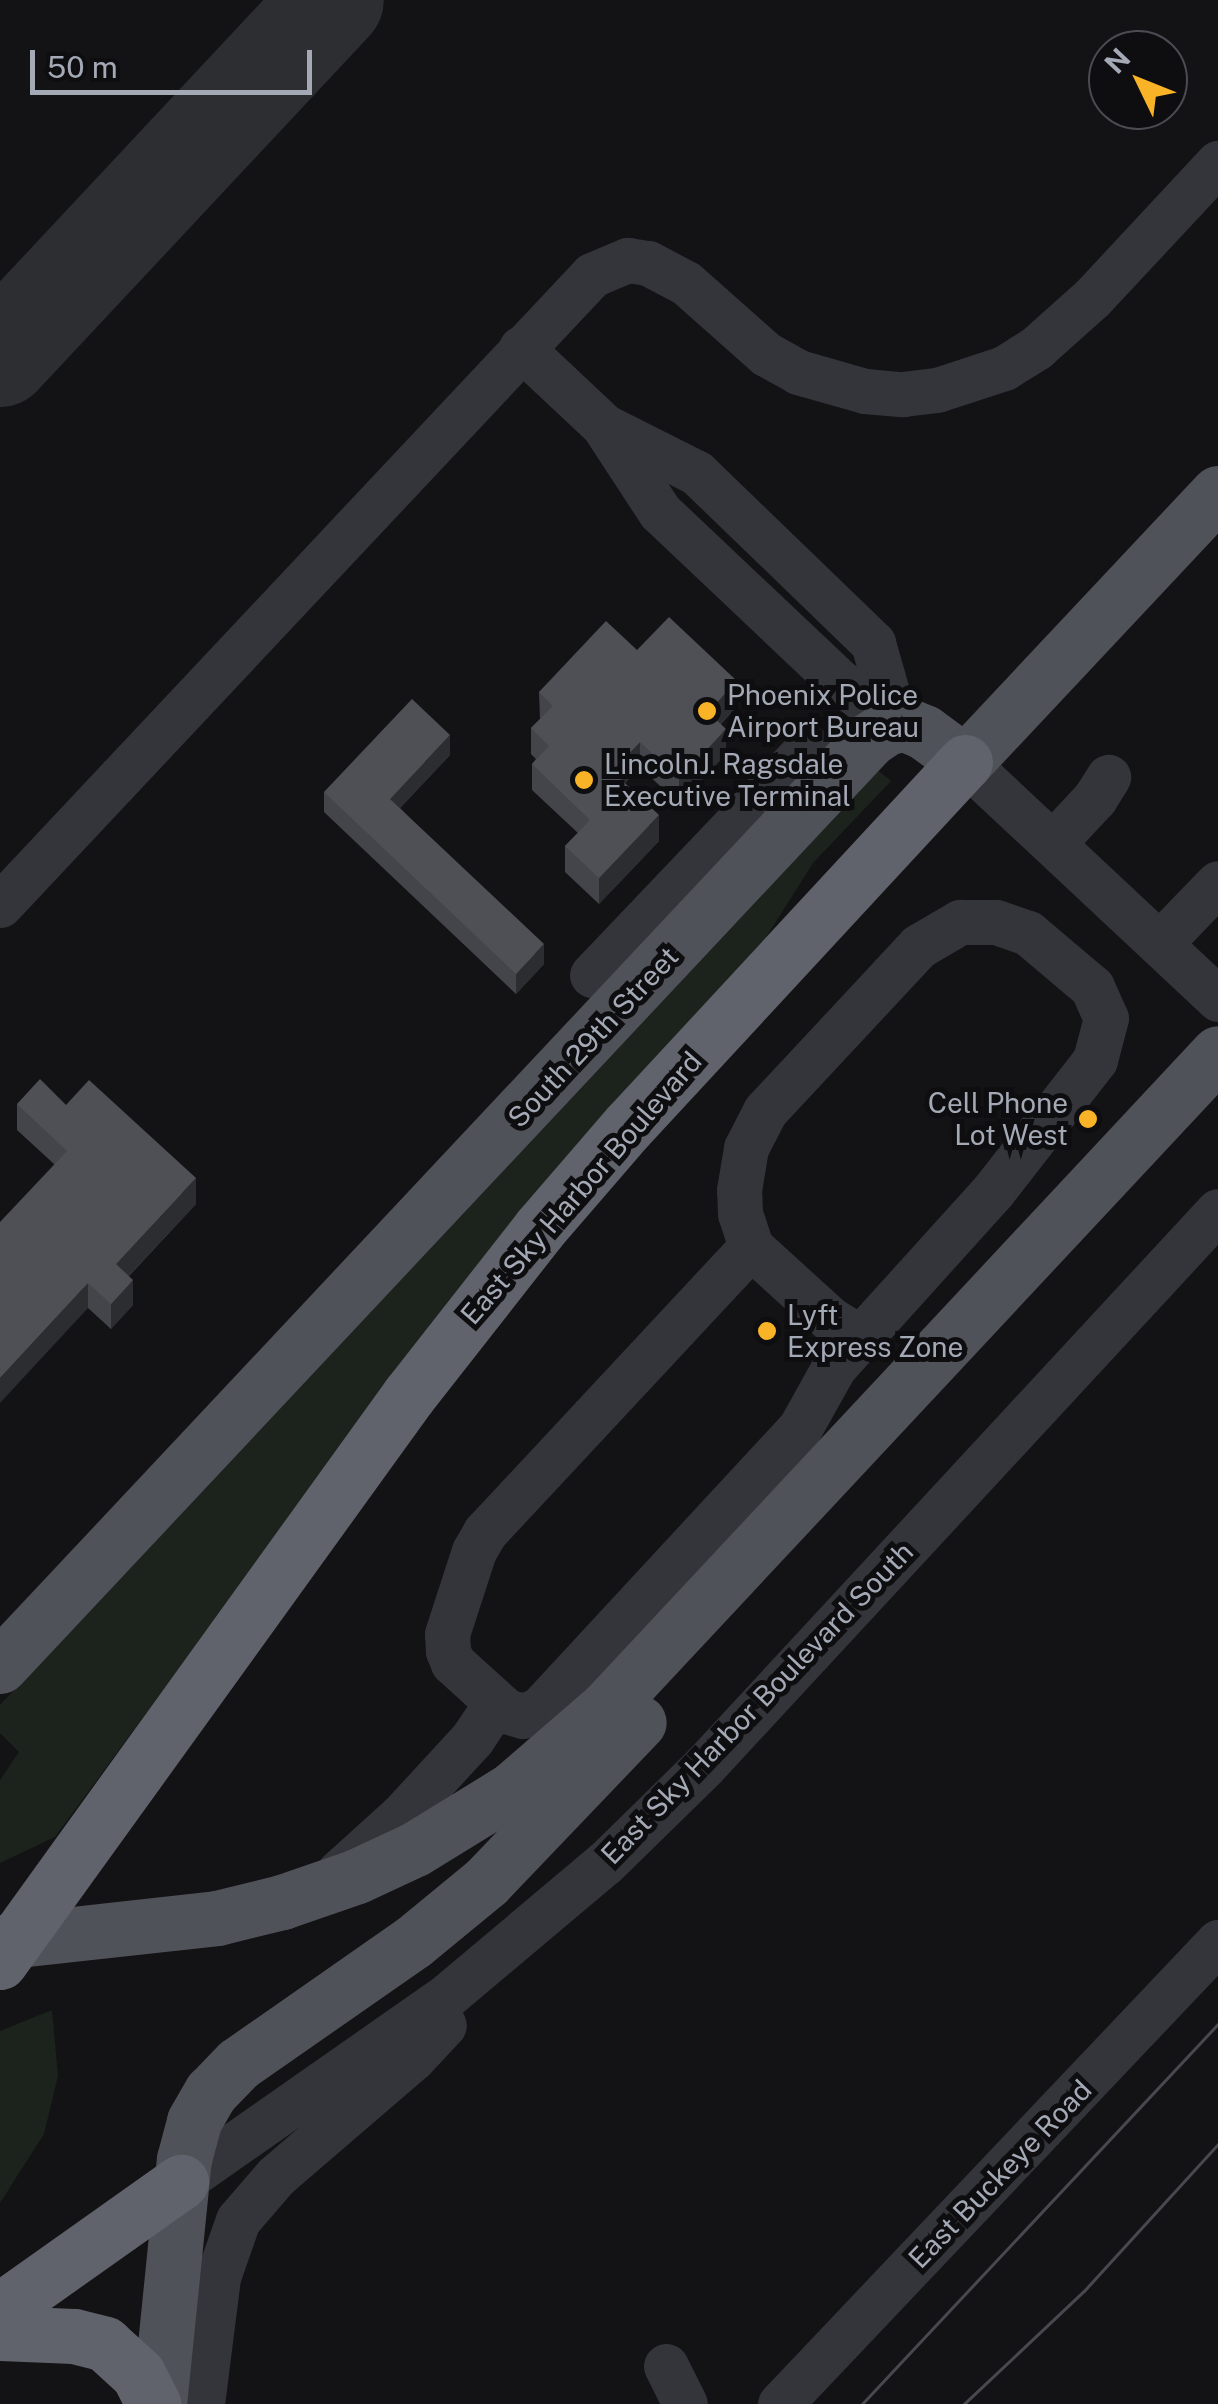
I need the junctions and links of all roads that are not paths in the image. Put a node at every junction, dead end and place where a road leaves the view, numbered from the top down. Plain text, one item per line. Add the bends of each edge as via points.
1 (1218, 163) edge
2 (521, 348) junction
3 (1218, 494) edge
4 (896, 724) junction
5 (965, 762) junction
6 (1108, 777) dead end
7 (1054, 842) junction
8 (1218, 883) edge
9 (0, 905) edge
10 (1160, 944) junction
11 (1218, 999) edge
12 (1218, 1053) edge
13 (1218, 1211) edge
14 (750, 1248) junction
15 (860, 1337) junction
16 (816, 1484) junction
17 (0, 1666) edge
18 (496, 1703) junction
19 (318, 1891) junction
20 (556, 1907) junction
21 (0, 1942) edge
22 (1218, 1942) edge
23 (0, 1962) edge
24 (181, 2182) junction
25 (0, 2310) edge
26 (0, 2334) edge
27 (156, 2404) edge
28 (202, 2404) edge
29 (780, 2404) edge

1 - 2 street via 1068,322 1004,368 971,382 902,394 798,372 766,354 667,271 628,260 592,275
2 - 4 street via 603,426 697,473 873,643
2 - 9 street
3 - 5 main road, East Sky Harbor Boulevard
4 - 5 main road via 915,727
4 - 17 main road, South 29th Street via 880,731 608,989
5 - 7 street
5 - 23 highway, East Sky Harbor Boulevard via 539,1229 409,1395
6 - 7 street
7 - 10 street
8 - 10 street
10 - 11 street
12 - 16 main road
13 - 20 street, East Sky Harbor Boulevard South via 704,1766
14 - 15 street
14 - 15 street via 739,1190 754,1128 919,946 960,922 979,920 1028,933 1054,951 1104,1007 1106,1032 1095,1060 993,1190
14 - 18 street via 474,1551 447,1634 448,1651
15 - 18 street via 834,1367 800,1428 540,1709 523,1716
16 - 19 main road via 606,1708 541,1767 430,1841
16 - 24 main road via 676,1682 518,1851 413,1942 223,2078 194,2121
18 - 19 street via 402,1816
19 - 21 main road via 217,1918
20 - 24 street, East Sky Harbor Boulevard South via 400,2030
20 - 28 street via 413,2058 276,2176 238,2220 218,2276
22 - 29 street, East Buckeye Road
24 - 25 highway, East Sky Harbor Boulevard South
24 - 27 main road
26 - 27 highway via 106,2344 138,2374

